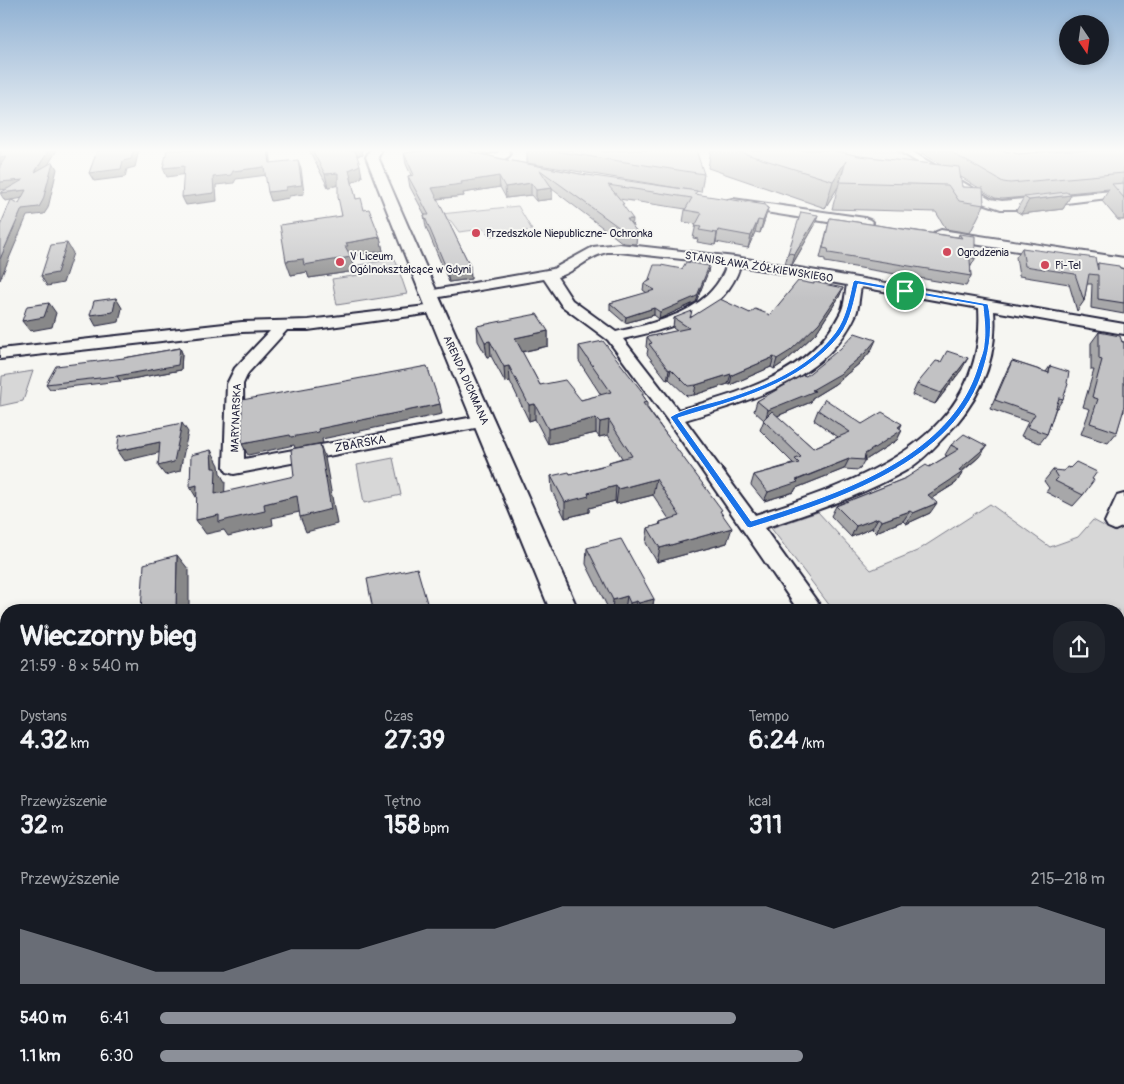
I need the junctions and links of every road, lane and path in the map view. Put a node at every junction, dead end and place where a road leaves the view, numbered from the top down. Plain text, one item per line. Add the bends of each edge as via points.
1 (390, 201) edge
2 (717, 201) edge
3 (985, 201) edge
4 (1057, 201) edge
5 (876, 225) edge
6 (924, 232) edge
7 (735, 262) junction
8 (1124, 263) edge
9 (549, 275) junction
10 (855, 282) junction
11 (432, 302) junction
12 (986, 305) junction
13 (283, 326) junction
14 (1124, 329) edge
15 (613, 337) junction
16 (0, 354) edge
17 (674, 417) junction
18 (485, 421) junction
19 (234, 467) joint
20 (1124, 501) edge
21 (1115, 522) dead end
22 (750, 525) junction
23 (561, 604) edge
24 (807, 604) edge

1 - 11 street, ARENDA DICKMANA
2 - 5 street
3 - 4 street via 1006,206
6 - 8 street
7 - 9 street, STANISŁAWA ŻÓŁKIEWSKIEGO via 610,248 591,251 568,268
7 - 10 street, STANISŁAWA ŻÓŁKIEWSKIEGO
7 - 15 street via 723,289 709,302 666,324
9 - 11 street, STANISŁAWA ŻÓŁKIEWSKIEGO
9 - 15 street via 567,303
10 - 12 street, STANISŁAWA ŻÓŁKIEWSKIEGO
10 - 17 street via 850,309 838,333 800,368 751,393
11 - 13 street, STANISŁAWA ŻÓŁKIEWSKIEGO via 308,325
11 - 18 street, ARENDA DICKMANA
12 - 14 street, STANISŁAWA ŻÓŁKIEWSKIEGO
12 - 22 street via 988,345 976,385 945,427 900,465 818,503
13 - 16 street, STANISŁAWA ŻÓŁKIEWSKIEGO via 242,327
13 - 19 street, MARYNARSKA via 240,371 235,384
15 - 17 street
17 - 22 street
18 - 19 street, ZBARSKA
18 - 23 street, ARENDA DICKMANA
20 - 21 street
22 - 24 street

